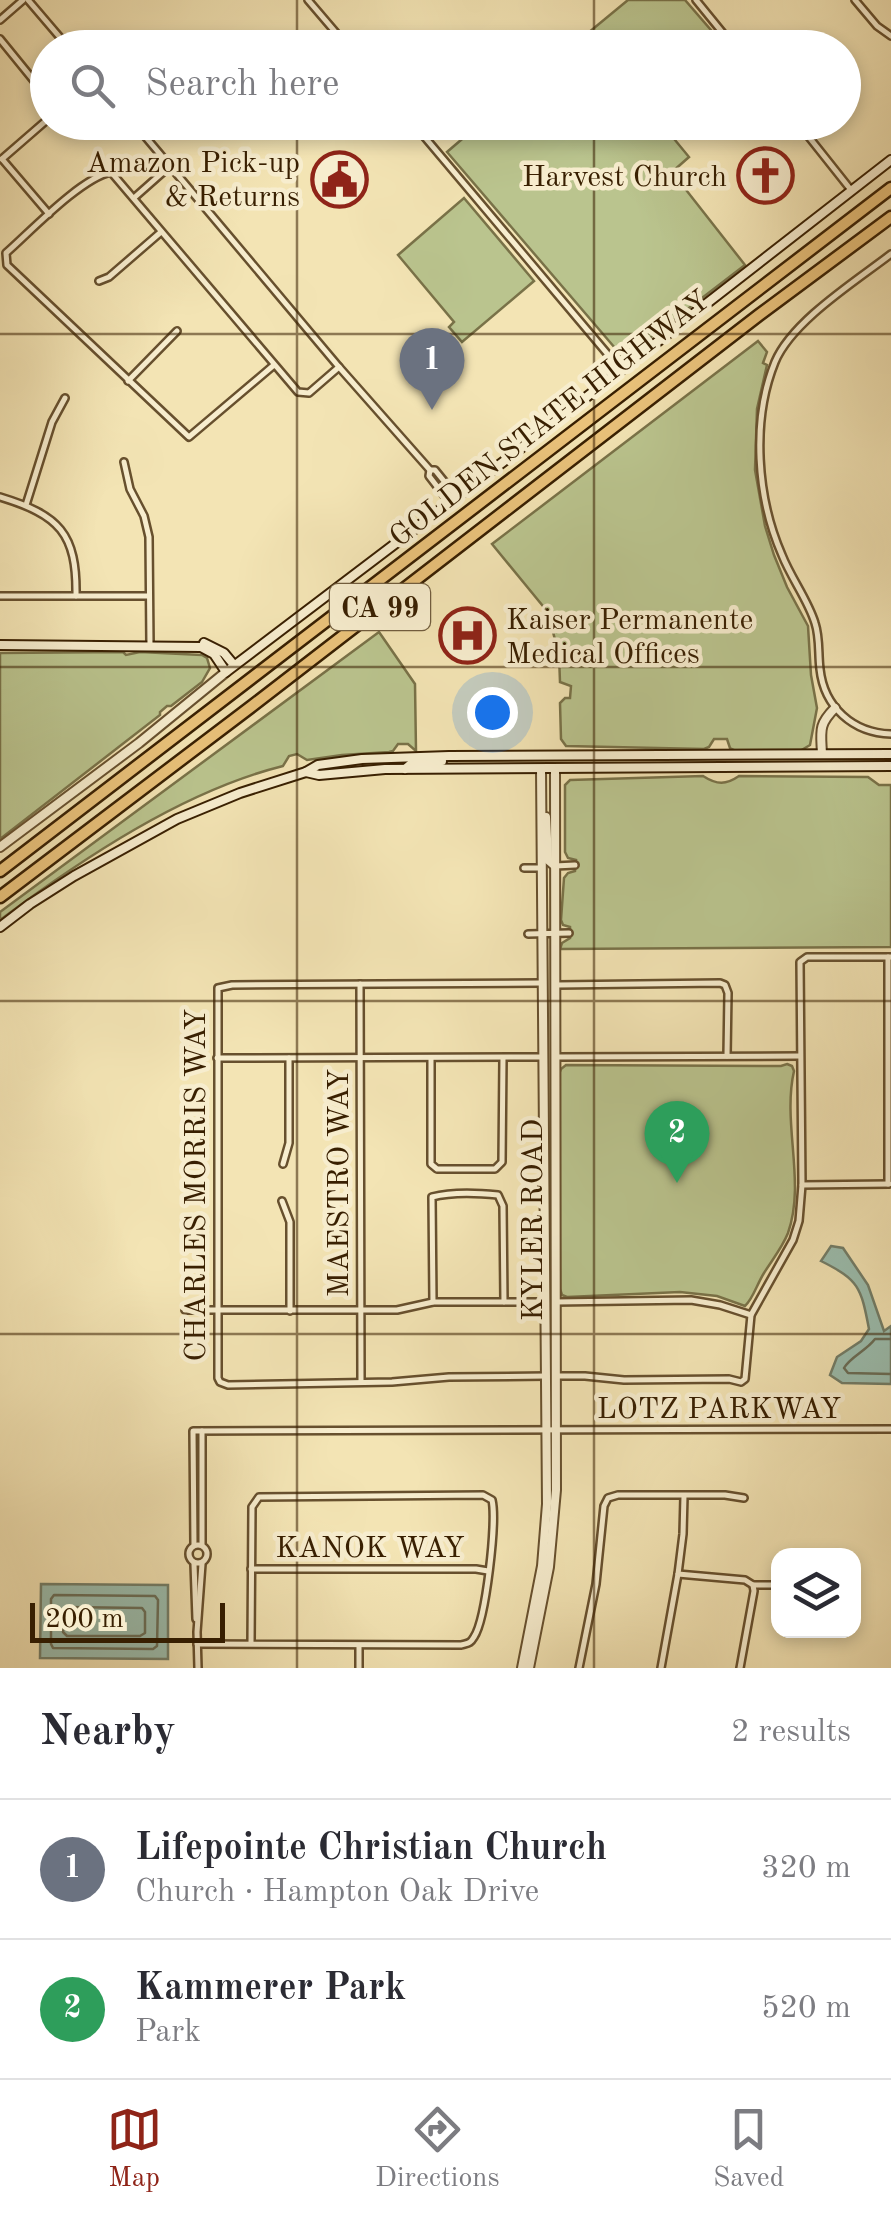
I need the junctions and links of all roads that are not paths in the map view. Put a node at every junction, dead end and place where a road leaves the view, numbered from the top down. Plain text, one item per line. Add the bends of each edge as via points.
1 (26, 0) edge
2 (308, 0) edge
3 (696, 0) edge
4 (855, 0) edge
5 (0, 20) edge
6 (53, 30) edge
7 (334, 30) edge
8 (721, 30) edge
9 (891, 36) edge
10 (0, 40) edge
11 (30, 76) edge
12 (30, 135) edge
13 (148, 140) edge
14 (427, 140) edge
15 (811, 140) edge
16 (1, 160) edge
17 (891, 160) edge
18 (170, 166) junction
19 (891, 188) edge
20 (853, 192) junction
21 (134, 197) junction
22 (50, 214) junction
23 (891, 217) edge
24 (161, 232) junction
25 (891, 254) edge
26 (99, 280) dead end
27 (177, 331) dead end
28 (274, 365) junction
29 (339, 367) junction
30 (621, 370) junction
31 (128, 381) junction
32 (65, 398) dead end
33 (124, 462) dead end
34 (0, 497) edge
35 (453, 499) junction
36 (26, 505) junction
37 (0, 596) edge
38 (76, 596) junction
39 (149, 596) junction
40 (0, 645) edge
41 (150, 646) junction
42 (230, 668) junction
43 (835, 708) junction
44 (891, 734) edge
45 (822, 754) junction
46 (891, 754) edge
47 (449, 756) junction
48 (720, 756) junction
49 (792, 756) junction
50 (402, 757) junction
51 (891, 766) edge
52 (722, 767) junction
53 (654, 768) junction
54 (405, 769) junction
55 (541, 769) junction
56 (555, 769) junction
57 (358, 770) junction
58 (306, 772) junction
59 (542, 803) junction
60 (0, 847) edge
61 (555, 866) junction
62 (575, 866) dead end
63 (524, 868) dead end
64 (542, 868) junction
65 (0, 870) edge
66 (0, 897) edge
67 (0, 927) edge
68 (528, 934) dead end
69 (548, 934) junction
70 (569, 934) dead end
71 (889, 957) edge
72 (360, 984) junction
73 (547, 985) junction
74 (727, 1056) junction
75 (800, 1056) junction
76 (549, 1057) junction
77 (217, 1058) junction
78 (288, 1058) junction
79 (360, 1058) junction
80 (432, 1058) junction
81 (503, 1058) junction
82 (283, 1164) dead end
83 (890, 1184) edge
84 (802, 1185) junction
85 (282, 1201) dead end
86 (433, 1302) junction
87 (504, 1302) junction
88 (551, 1302) junction
89 (185, 1310) dead end
90 (218, 1310) junction
91 (361, 1310) junction
92 (290, 1311) junction
93 (751, 1315) junction
94 (551, 1376) junction
95 (361, 1381) junction
96 (891, 1429) edge
97 (202, 1431) junction
98 (551, 1431) junction
99 (684, 1496) junction
100 (744, 1498) dead end
101 (198, 1545) junction
102 (251, 1570) junction
103 (489, 1571) junction
104 (678, 1574) junction
105 (752, 1585) junction
106 (771, 1585) edge
107 (198, 1644) junction
108 (251, 1644) junction
109 (359, 1645) junction
110 (198, 1668) edge
111 (359, 1668) edge
112 (526, 1668) edge
113 (579, 1668) edge
114 (660, 1668) edge
115 (740, 1668) edge

1 - 5 street
1 - 6 street
2 - 7 street
3 - 8 street
4 - 9 street
10 - 11 street
12 - 16 street
13 - 18 street
14 - 30 street
15 - 20 street
16 - 22 street
17 - 20 main road
18 - 21 street
18 - 29 street
19 - 65 highway, GOLDEN STATE HIGHWAY / CA 99
20 - 30 main road
21 - 22 street via 111,172
21 - 24 street
22 - 31 street via 6,254 7,264
23 - 66 highway, GOLDEN STATE HIGHWAY / CA 99
24 - 26 street
24 - 28 street
25 - 43 street via 788,339 763,410 762,464 772,527 816,624 821,677
27 - 31 street
28 - 29 street via 298,392 309,393
28 - 31 street via 189,437
29 - 35 street
30 - 35 main road
32 - 36 street
33 - 39 street via 148,530
34 - 36 street
35 - 42 main road
36 - 38 street via 47,516 68,541
37 - 38 street
38 - 39 street
39 - 41 street
40 - 41 main road
41 - 42 main road via 208,650
42 - 60 main road
43 - 44 street via 862,728
43 - 45 main road via 823,720
45 - 46 main road
45 - 49 main road
47 - 48 main road
47 - 50 main road
47 - 54 main road
48 - 49 main road
48 - 53 main road via 666,760
49 - 52 main road via 729,760
50 - 57 main road
50 - 58 main road via 318,764
51 - 52 main road
52 - 53 main road
53 - 56 main road
54 - 55 main road
54 - 57 main road
55 - 56 main road
55 - 59 main road, KYLER ROAD
56 - 61 main road, KYLER ROAD
57 - 58 main road
58 - 67 main road via 176,819
59 - 61 main road via 548,860
59 - 64 main road, KYLER ROAD
61 - 62 street
61 - 69 main road, KYLER ROAD
63 - 64 street
64 - 69 main road, KYLER ROAD
68 - 69 street
69 - 70 street
69 - 73 main road, KYLER ROAD
71 - 75 street via 801,960
71 - 83 street
72 - 73 street, CHARLES MORRIS WAY
72 - 77 street, CHARLES MORRIS WAY via 218,988
72 - 79 street, MAESTRO WAY
73 - 74 street, CHARLES MORRIS WAY via 720,983 728,994
73 - 76 main road, KYLER ROAD
74 - 75 street
74 - 76 street
75 - 84 street
76 - 81 street
76 - 88 main road, KYLER ROAD
76 - 88 main road, KYLER ROAD
77 - 78 street
77 - 90 street, CHARLES MORRIS WAY
78 - 79 street
78 - 82 street
79 - 80 street
79 - 91 street, MAESTRO WAY
80 - 81 street
80 - 81 street via 431,1164 441,1169 494,1168 502,1162
83 - 84 street
84 - 93 street via 793,1240
85 - 92 street via 290,1222
86 - 87 street
86 - 87 street via 432,1197 442,1194 498,1196
86 - 91 street
87 - 88 street
88 - 93 street via 691,1300
88 - 94 main road, KYLER ROAD
88 - 94 main road, KYLER ROAD
89 - 90 street
90 - 92 street
90 - 95 street, CHARLES MORRIS WAY via 218,1378 224,1384
91 - 92 street
91 - 95 street, MAESTRO WAY
93 - 94 street, CHARLES MORRIS WAY via 747,1376 741,1382
94 - 95 street, CHARLES MORRIS WAY
94 - 98 main road, KYLER ROAD
96 - 98 street, LOTZ PARKWAY
97 - 98 street, LOTZ PARKWAY
97 - 101 street
97 - 101 street, LOTZ PARKWAY via 193,1431
98 - 112 main road, KYLER ROAD via 552,1547
99 - 100 street
99 - 104 street
99 - 113 street via 606,1500
101 - 107 street via 191,1547 198,1564
102 - 103 street, KANOK WAY
102 - 103 street via 252,1507 261,1496 483,1495 494,1505
102 - 108 street
103 - 109 street via 468,1644
104 - 105 street
104 - 114 street
105 - 106 street
105 - 115 street
107 - 108 street
107 - 110 street
108 - 109 street
109 - 111 street

